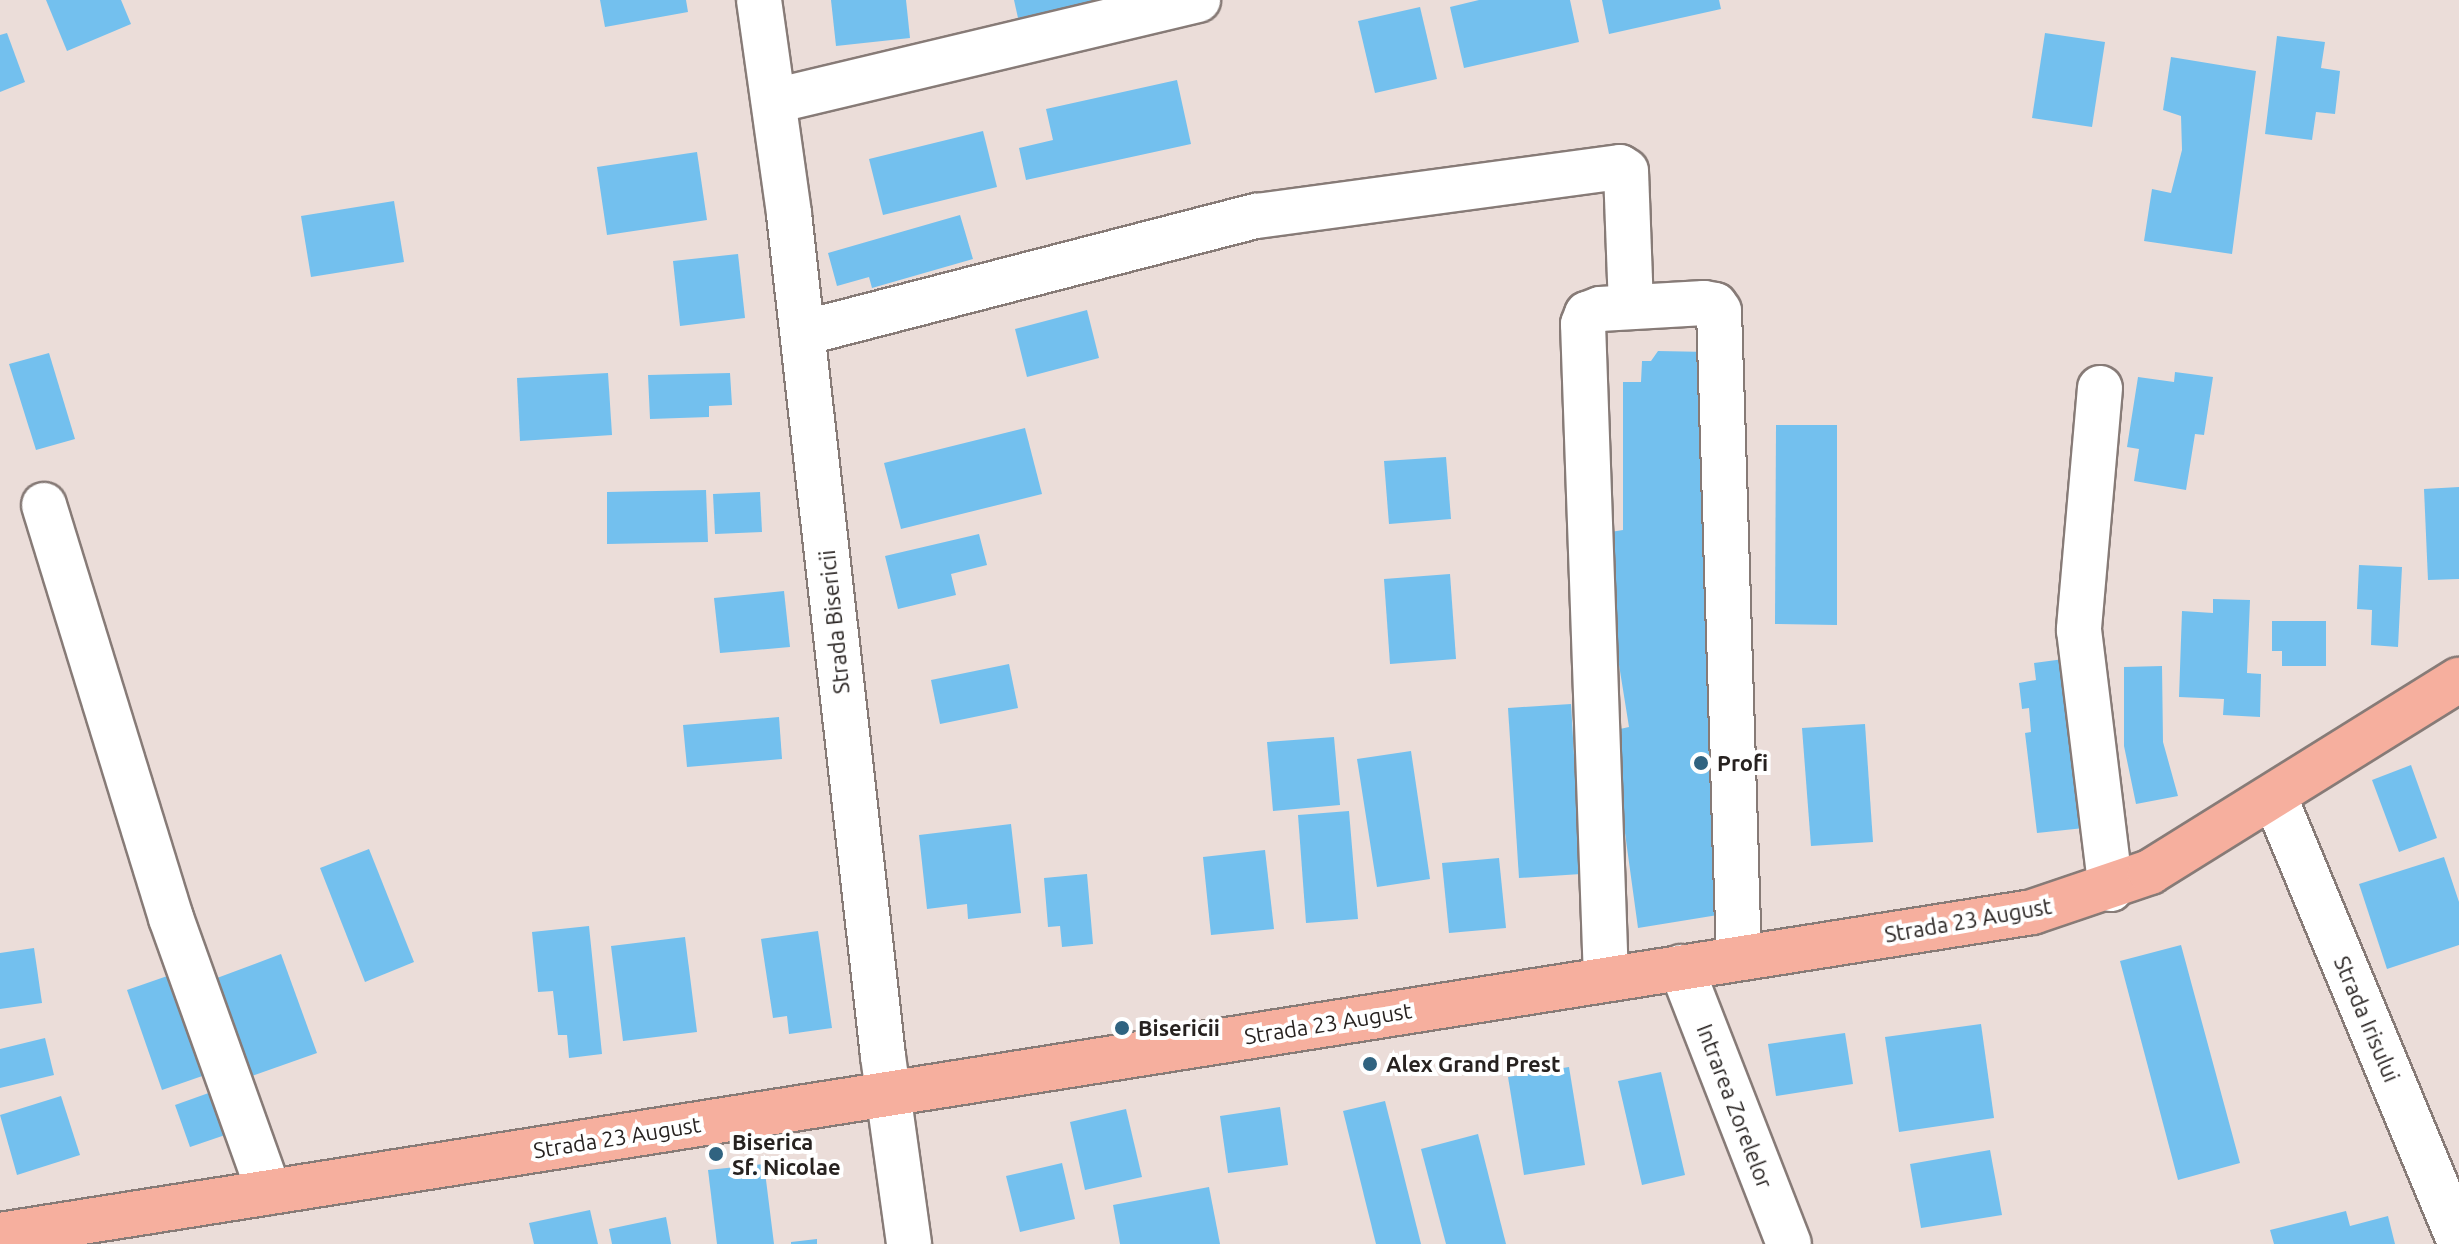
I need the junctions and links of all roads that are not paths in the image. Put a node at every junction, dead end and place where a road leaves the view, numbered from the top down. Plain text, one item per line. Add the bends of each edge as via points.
1 (759, 0) edge
2 (1198, 0) edge
3 (774, 101) junction
4 (1631, 307) junction
5 (803, 333) junction
6 (2100, 388) dead end
7 (44, 505) dead end
8 (2459, 680) edge
9 (2275, 798) junction
10 (2111, 889) junction
11 (1739, 958) junction
12 (1681, 967) junction
13 (1606, 979) junction
14 (887, 1094) junction
15 (2444, 1162) edge
16 (269, 1192) junction
17 (0, 1235) edge
18 (2459, 1241) edge
19 (909, 1244) edge
20 (1789, 1244) edge

1 - 3 street, Strada Bisericii
2 - 3 street
3 - 5 street, Strada Bisericii
4 - 5 street via 1626,171 1620,167 1257,216
4 - 11 street via 1704,303 1719,311
4 - 13 street via 1600,309 1587,314 1583,324
5 - 14 street, Strada Bisericii
6 - 10 street via 2079,630
7 - 16 street via 171,918
8 - 9 main road, Strada 23 August
9 - 10 main road, Strada 23 August via 2150,872
9 - 15 street, Strada Irisului
10 - 11 main road, Strada 23 August via 2032,912
11 - 12 main road, Strada 23 August
12 - 13 main road, Strada 23 August
12 - 20 street, Intrarea Zorelelor
13 - 14 main road, Strada 23 August
14 - 16 main road, Strada 23 August
14 - 19 street, Strada Bisericii
15 - 18 street, Strada Irisului
16 - 17 main road, Strada 23 August

